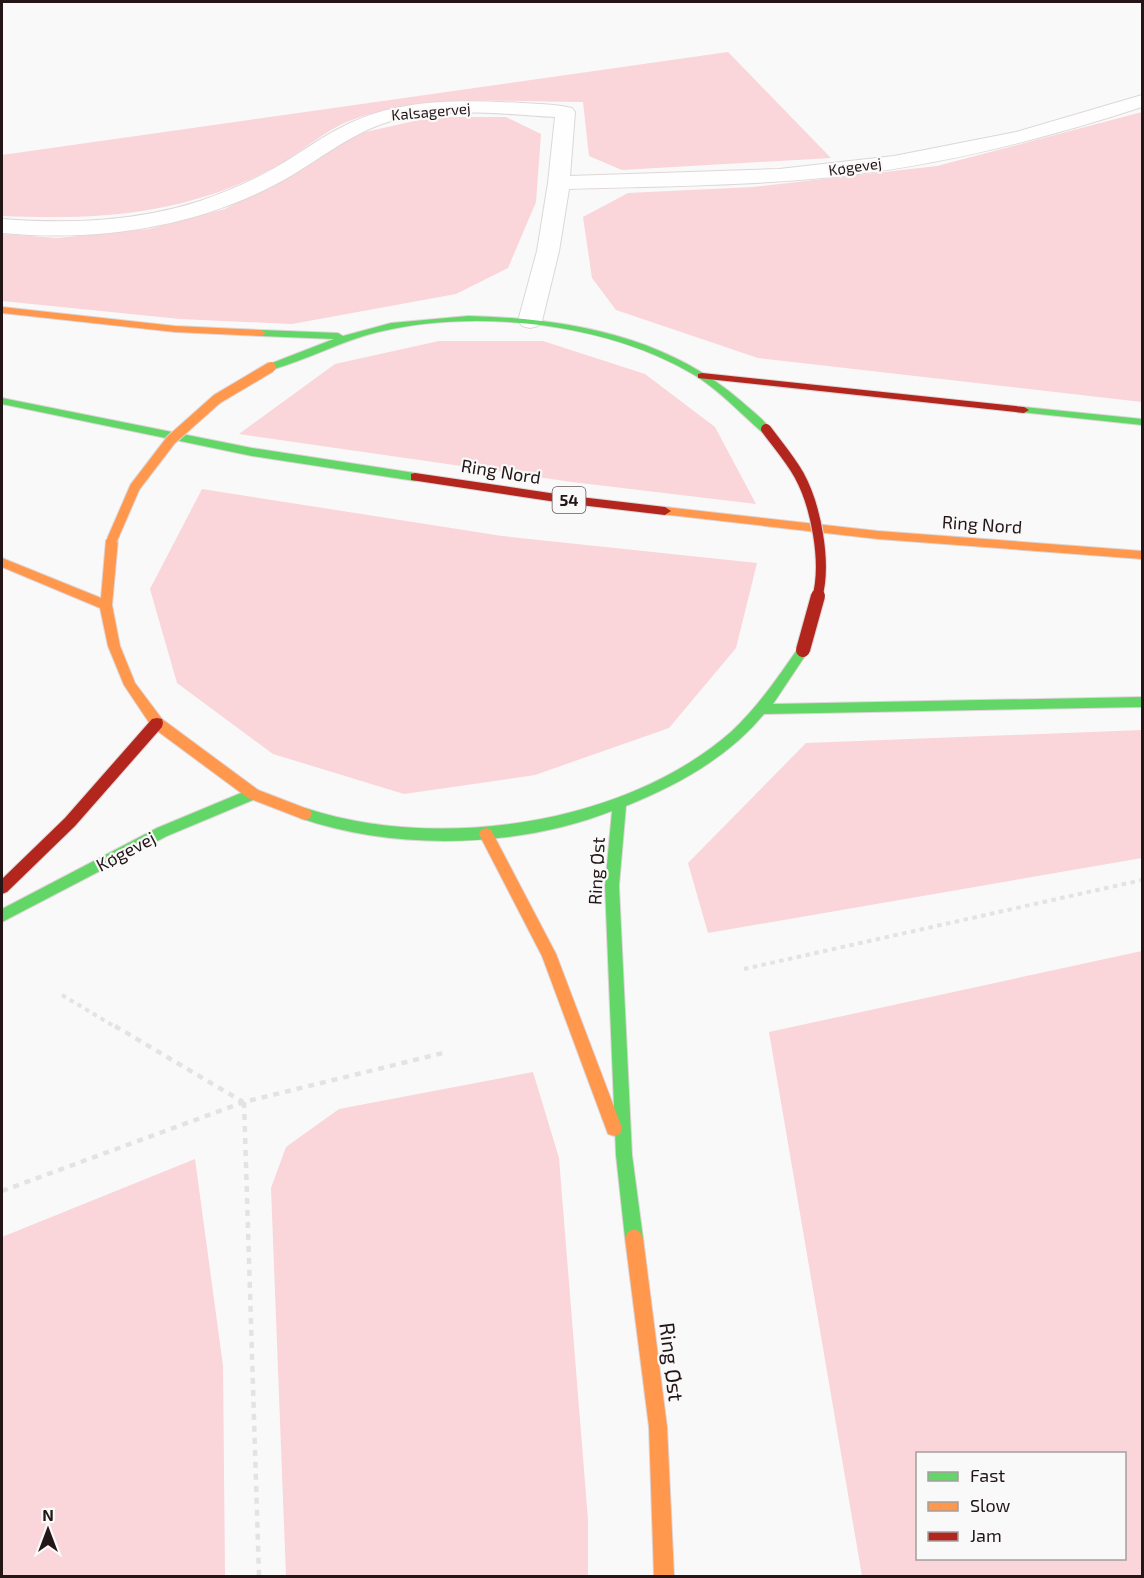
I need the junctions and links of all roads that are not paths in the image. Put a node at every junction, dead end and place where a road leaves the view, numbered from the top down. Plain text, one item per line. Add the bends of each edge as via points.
1 (1143, 101) edge
2 (559, 183) junction
3 (2, 226) edge
4 (2, 310) edge
5 (530, 321) junction
6 (352, 336) junction
7 (702, 376) junction
8 (2, 401) edge
9 (1143, 422) edge
10 (148, 452) dead end
11 (171, 456) dead end
12 (806, 546) dead end
13 (830, 549) dead end
14 (1143, 555) edge
15 (2, 562) edge
16 (106, 605) junction
17 (1143, 702) edge
18 (763, 709) junction
19 (157, 723) junction
20 (253, 794) junction
21 (619, 804) junction
22 (486, 834) junction
23 (2, 888) edge
24 (2, 916) edge
25 (624, 1155) junction
26 (664, 1576) edge

1 - 2 street, Køgevej via 1072,124 928,157 810,172
2 - 3 street, Kalsagervej via 565,112 429,110 390,115 352,127 272,178 216,204 147,221 82,228
2 - 5 street, Kalsagervej via 548,251
4 - 6 main road via 176,329
5 - 6 main road via 471,319 411,324
5 - 7 main road via 592,332 640,347
6 - 16 main road, bridge via 271,367 217,399 171,440 135,487 112,540
7 - 9 main road
7 - 18 main road, bridge via 766,429 799,475 819,529 820,588 803,650
8 - 14 main road, Ring Nord / 54 via 252,452 563,499 878,535
10 - 11 main road
12 - 13 main road
15 - 16 main road
16 - 19 main road via 114,646 130,685
17 - 18 main road
18 - 21 main road via 723,746 675,778
19 - 20 main road
19 - 23 main road via 70,822
20 - 22 main road via 324,821 404,834
20 - 24 main road, Køgevej via 162,832
21 - 22 main road via 555,824
21 - 25 main road, Ring Øst via 612,886
22 - 25 main road, Ring Øst via 549,954
25 - 26 main road, Ring Øst via 658,1427

